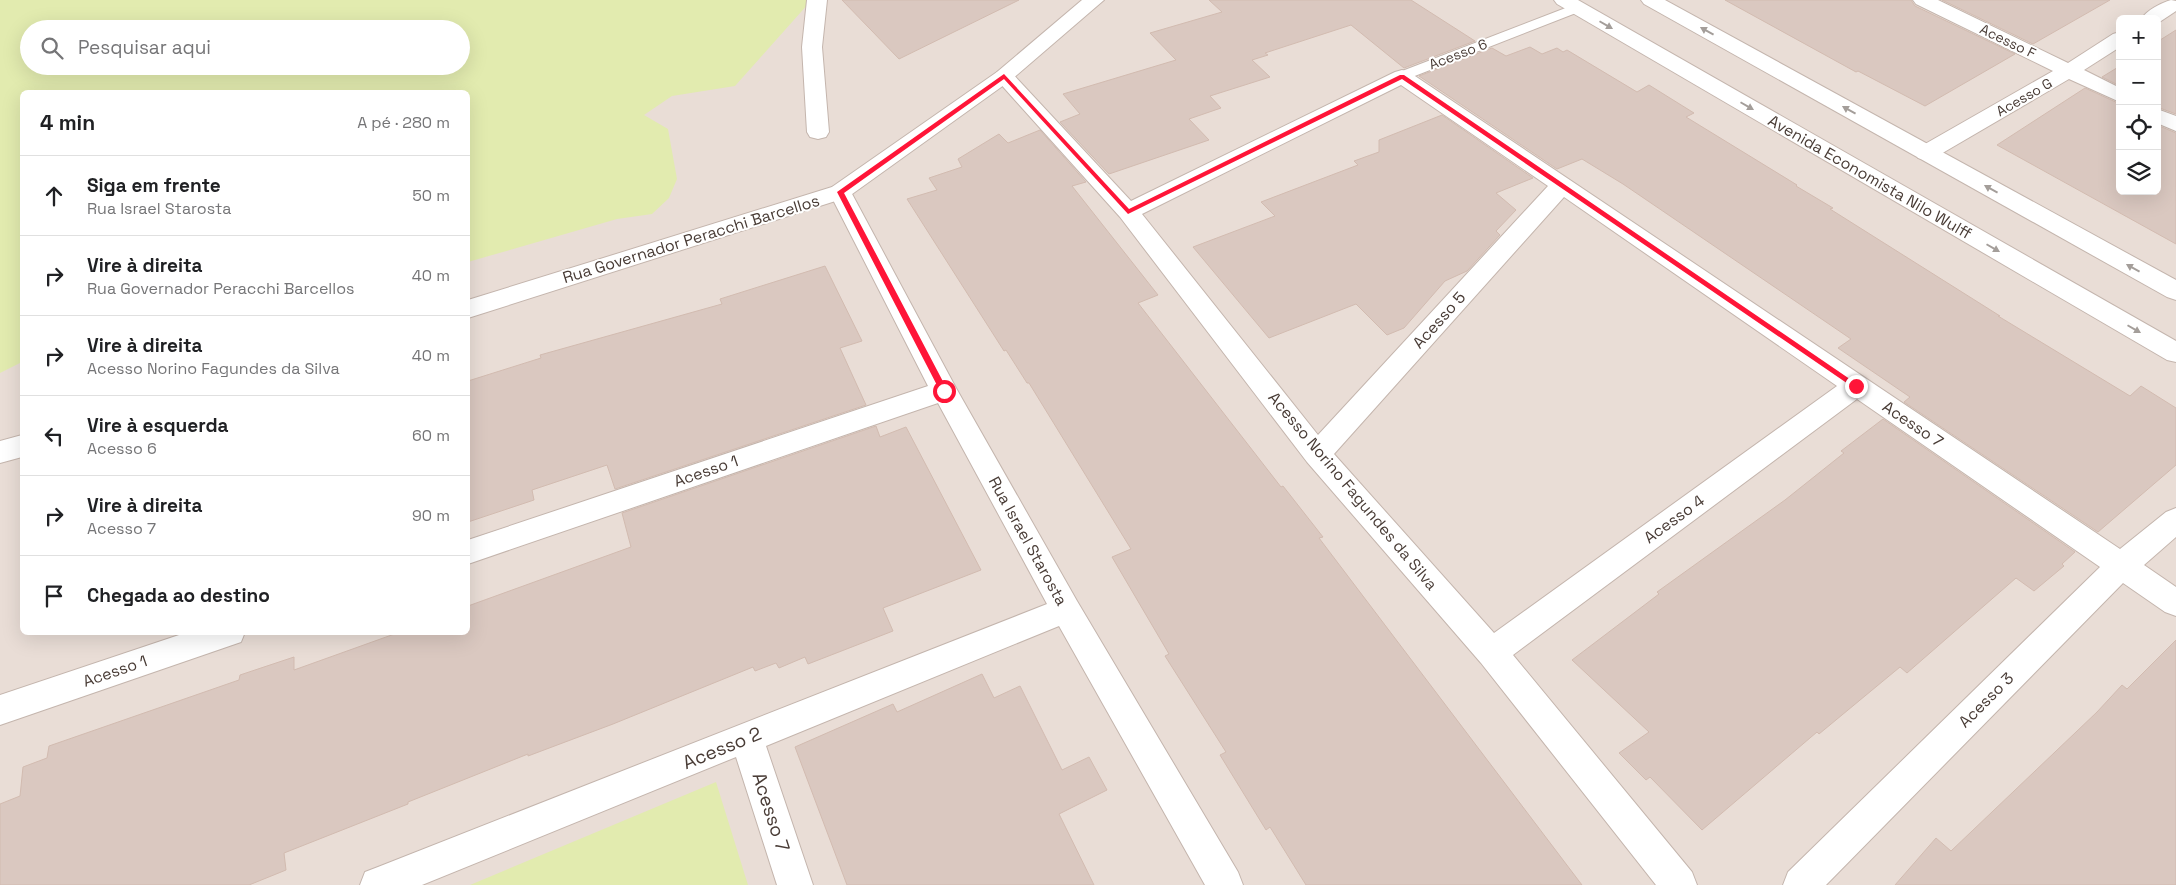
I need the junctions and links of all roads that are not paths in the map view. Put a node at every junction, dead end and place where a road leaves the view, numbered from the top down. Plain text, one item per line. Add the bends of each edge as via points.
1 (817, 0) edge
2 (1094, 0) edge
3 (1651, 0) edge
4 (1923, 0) edge
5 (1570, 4) edge
6 (2168, 5) edge
7 (2156, 15) edge
8 (2116, 41) edge
9 (2069, 71) junction
10 (1004, 76) junction
11 (1402, 76) junction
12 (2116, 94) edge
13 (2161, 116) edge
14 (2176, 124) edge
15 (818, 132) dead end
16 (1926, 153) junction
17 (1561, 186) junction
18 (840, 192) junction
19 (1128, 212) junction
20 (2176, 292) edge
21 (470, 308) edge
22 (2176, 353) edge
23 (1856, 386) junction
24 (944, 391) junction
25 (20, 447) edge
26 (0, 452) edge
27 (1316, 454) junction
28 (2176, 520) edge
29 (470, 551) edge
30 (2121, 566) junction
31 (2176, 603) edge
32 (1066, 610) junction
33 (221, 635) edge
34 (1492, 653) junction
35 (0, 710) edge
36 (747, 739) junction
37 (378, 885) edge
38 (795, 885) edge
39 (1225, 885) edge
40 (1679, 885) edge
41 (1800, 885) edge

1 - 15 street via 812,47
2 - 10 street, Rua Governador Peracchi Barcellos
16 -> 3 street
4 - 9 street, Acesso F
5 - 11 lane, Acesso 6
5 -> 22 street, Avenida Economista Nilo Wulff
6 - 7 street
8 - 9 street, Acesso G
9 - 12 street, Acesso F
9 - 16 street, Acesso G
10 - 18 street, Rua Governador Peracchi Barcellos
10 - 19 street, Acesso Norino Fagundes da Silva
11 - 17 street, Acesso 7
11 - 19 street, Acesso 6
13 - 14 street
20 -> 16 street
17 - 23 street, Acesso 7
17 - 27 street, Acesso 5
18 - 21 street, Rua Governador Peracchi Barcellos
18 - 24 street, Rua Israel Starosta
19 - 27 street, Acesso Norino Fagundes da Silva
23 - 30 street, Acesso 7
23 - 34 street, Acesso 4
24 - 29 street, Acesso 1
24 - 32 street, Rua Israel Starosta
25 - 26 street
27 - 34 street, Acesso Norino Fagundes da Silva
28 - 30 street, Acesso 3
30 - 31 street, Acesso 7
30 - 41 street, Acesso 3
32 - 36 street, Acesso 2
32 - 39 street, Rua Israel Starosta
33 - 35 street, Acesso 1
34 - 40 street, Acesso Norino Fagundes da Silva
36 - 37 street, Acesso 2
36 - 38 street, Acesso 7

